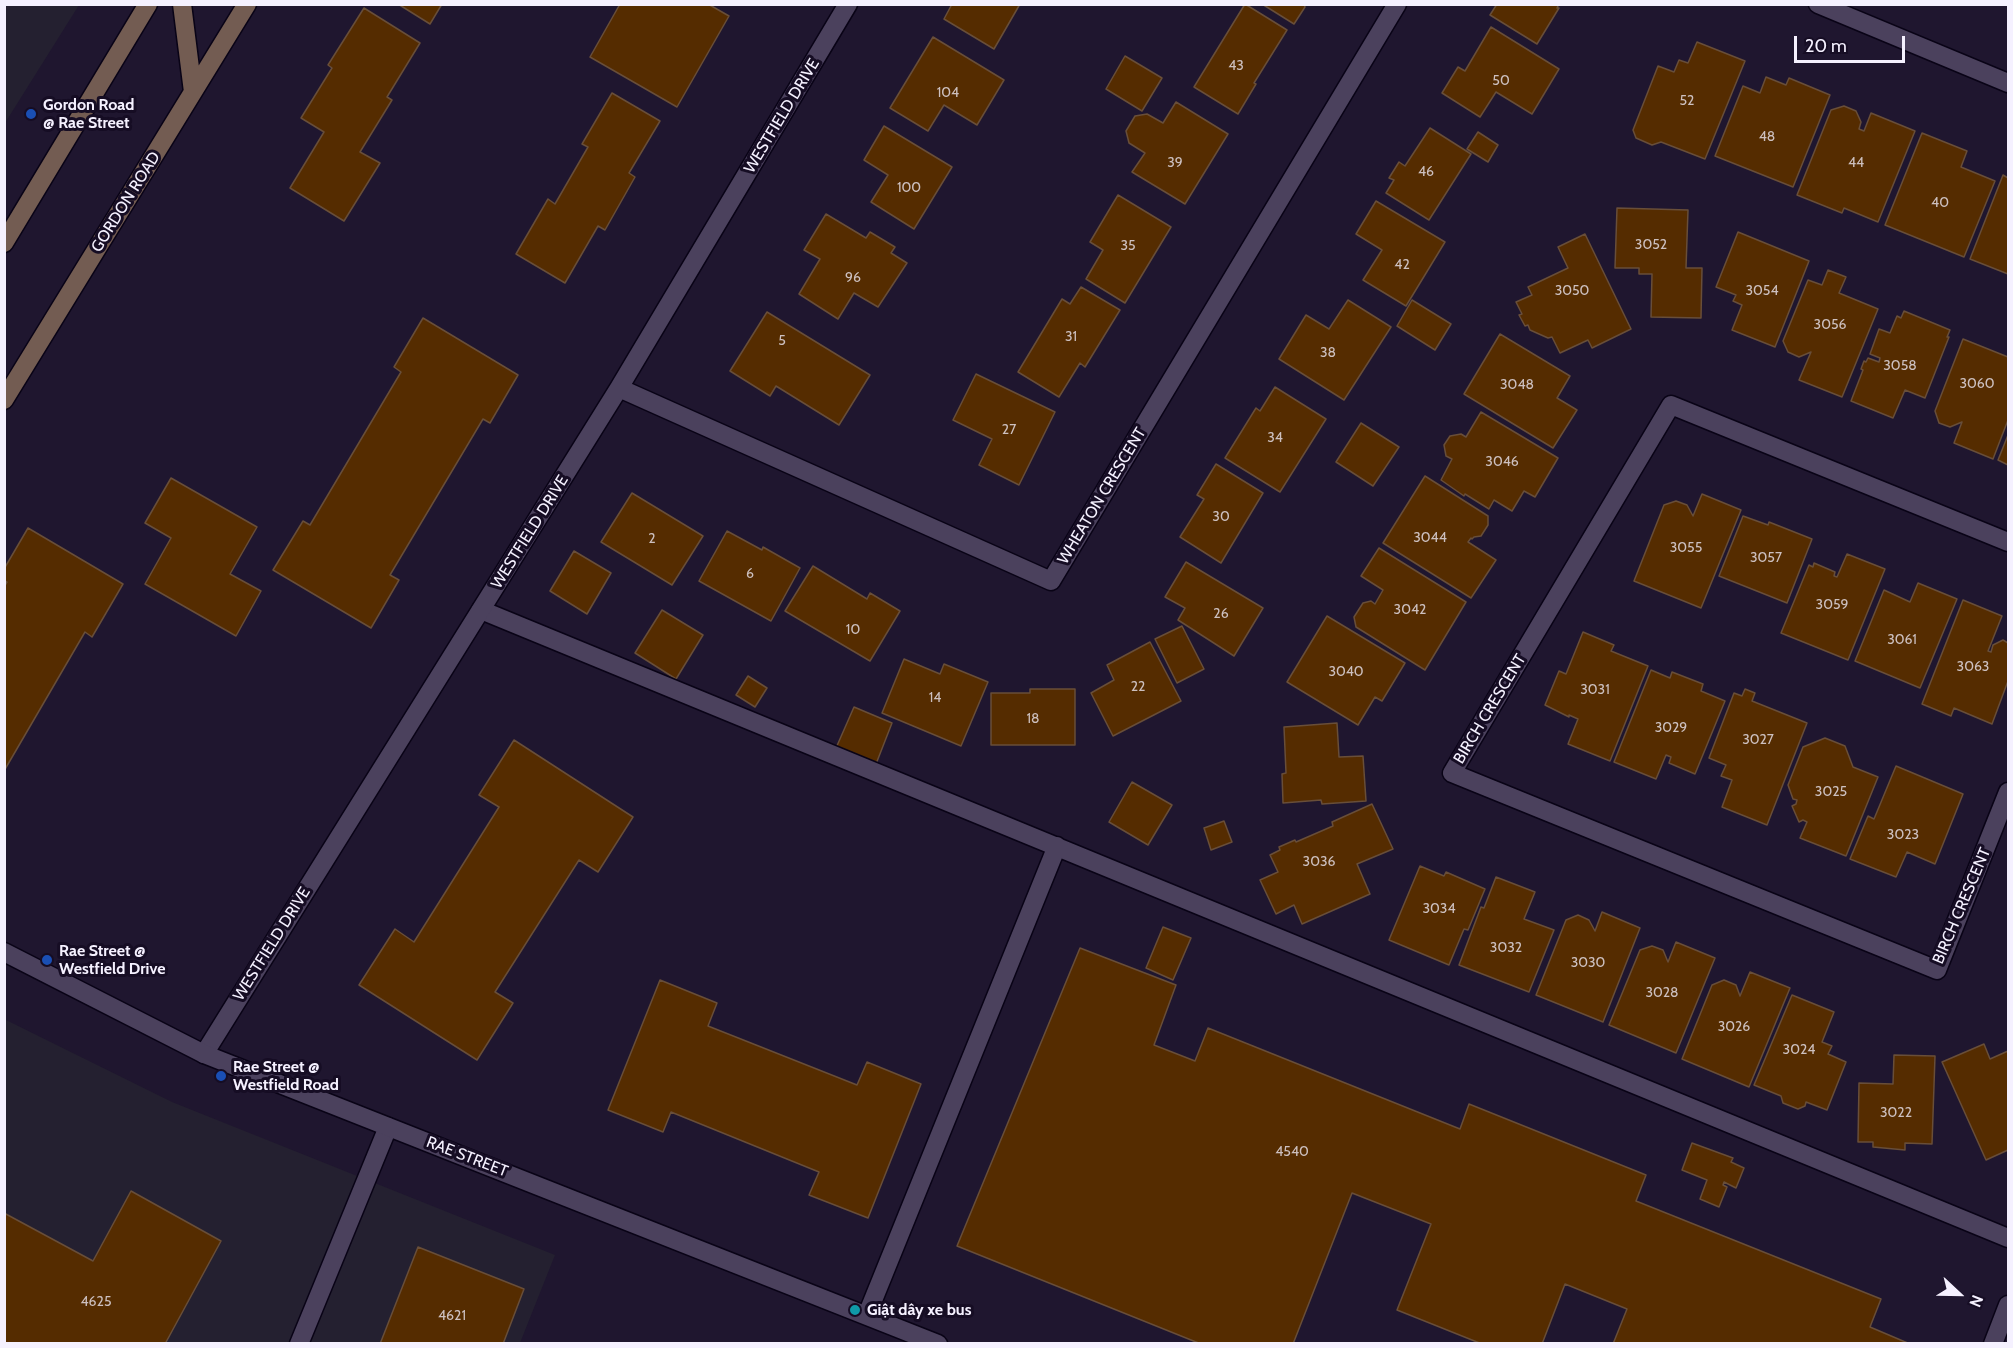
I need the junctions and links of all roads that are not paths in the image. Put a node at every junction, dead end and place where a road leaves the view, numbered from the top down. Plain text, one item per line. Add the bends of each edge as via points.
1 (148, 4) edge
2 (182, 4) edge
3 (247, 4) edge
4 (848, 4) edge
5 (1396, 4) edge
6 (1818, 4) edge
7 (2008, 82) edge
8 (193, 92) junction
9 (4, 243) edge
10 (620, 388) junction
11 (4, 400) edge
12 (2008, 542) edge
13 (481, 610) junction
14 (2008, 792) edge
15 (1057, 846) junction
16 (4, 952) edge
17 (204, 1054) junction
18 (388, 1127) junction
19 (2008, 1238) edge
20 (2008, 1305) edge
21 (867, 1315) junction
22 (300, 1344) edge
23 (938, 1344) edge
24 (1993, 1344) edge

1 - 9 main road
2 - 8 main road
3 - 8 main road, GORDON ROAD
4 - 10 street, WESTFIELD DRIVE
5 - 10 street, WHEATON CRESCENT via 1051,581
6 - 7 street
8 - 11 main road, GORDON ROAD
10 - 13 street, WESTFIELD DRIVE
12 - 14 street, BIRCH CRESCENT via 1671,405 1452,772 1937,970
13 - 15 street
13 - 17 street, WESTFIELD DRIVE
15 - 19 street
15 - 21 street
16 - 17 street, RAE STREET
17 - 18 street, RAE STREET
18 - 21 street, RAE STREET
18 - 22 street
20 - 24 street
21 - 23 street, RAE STREET

